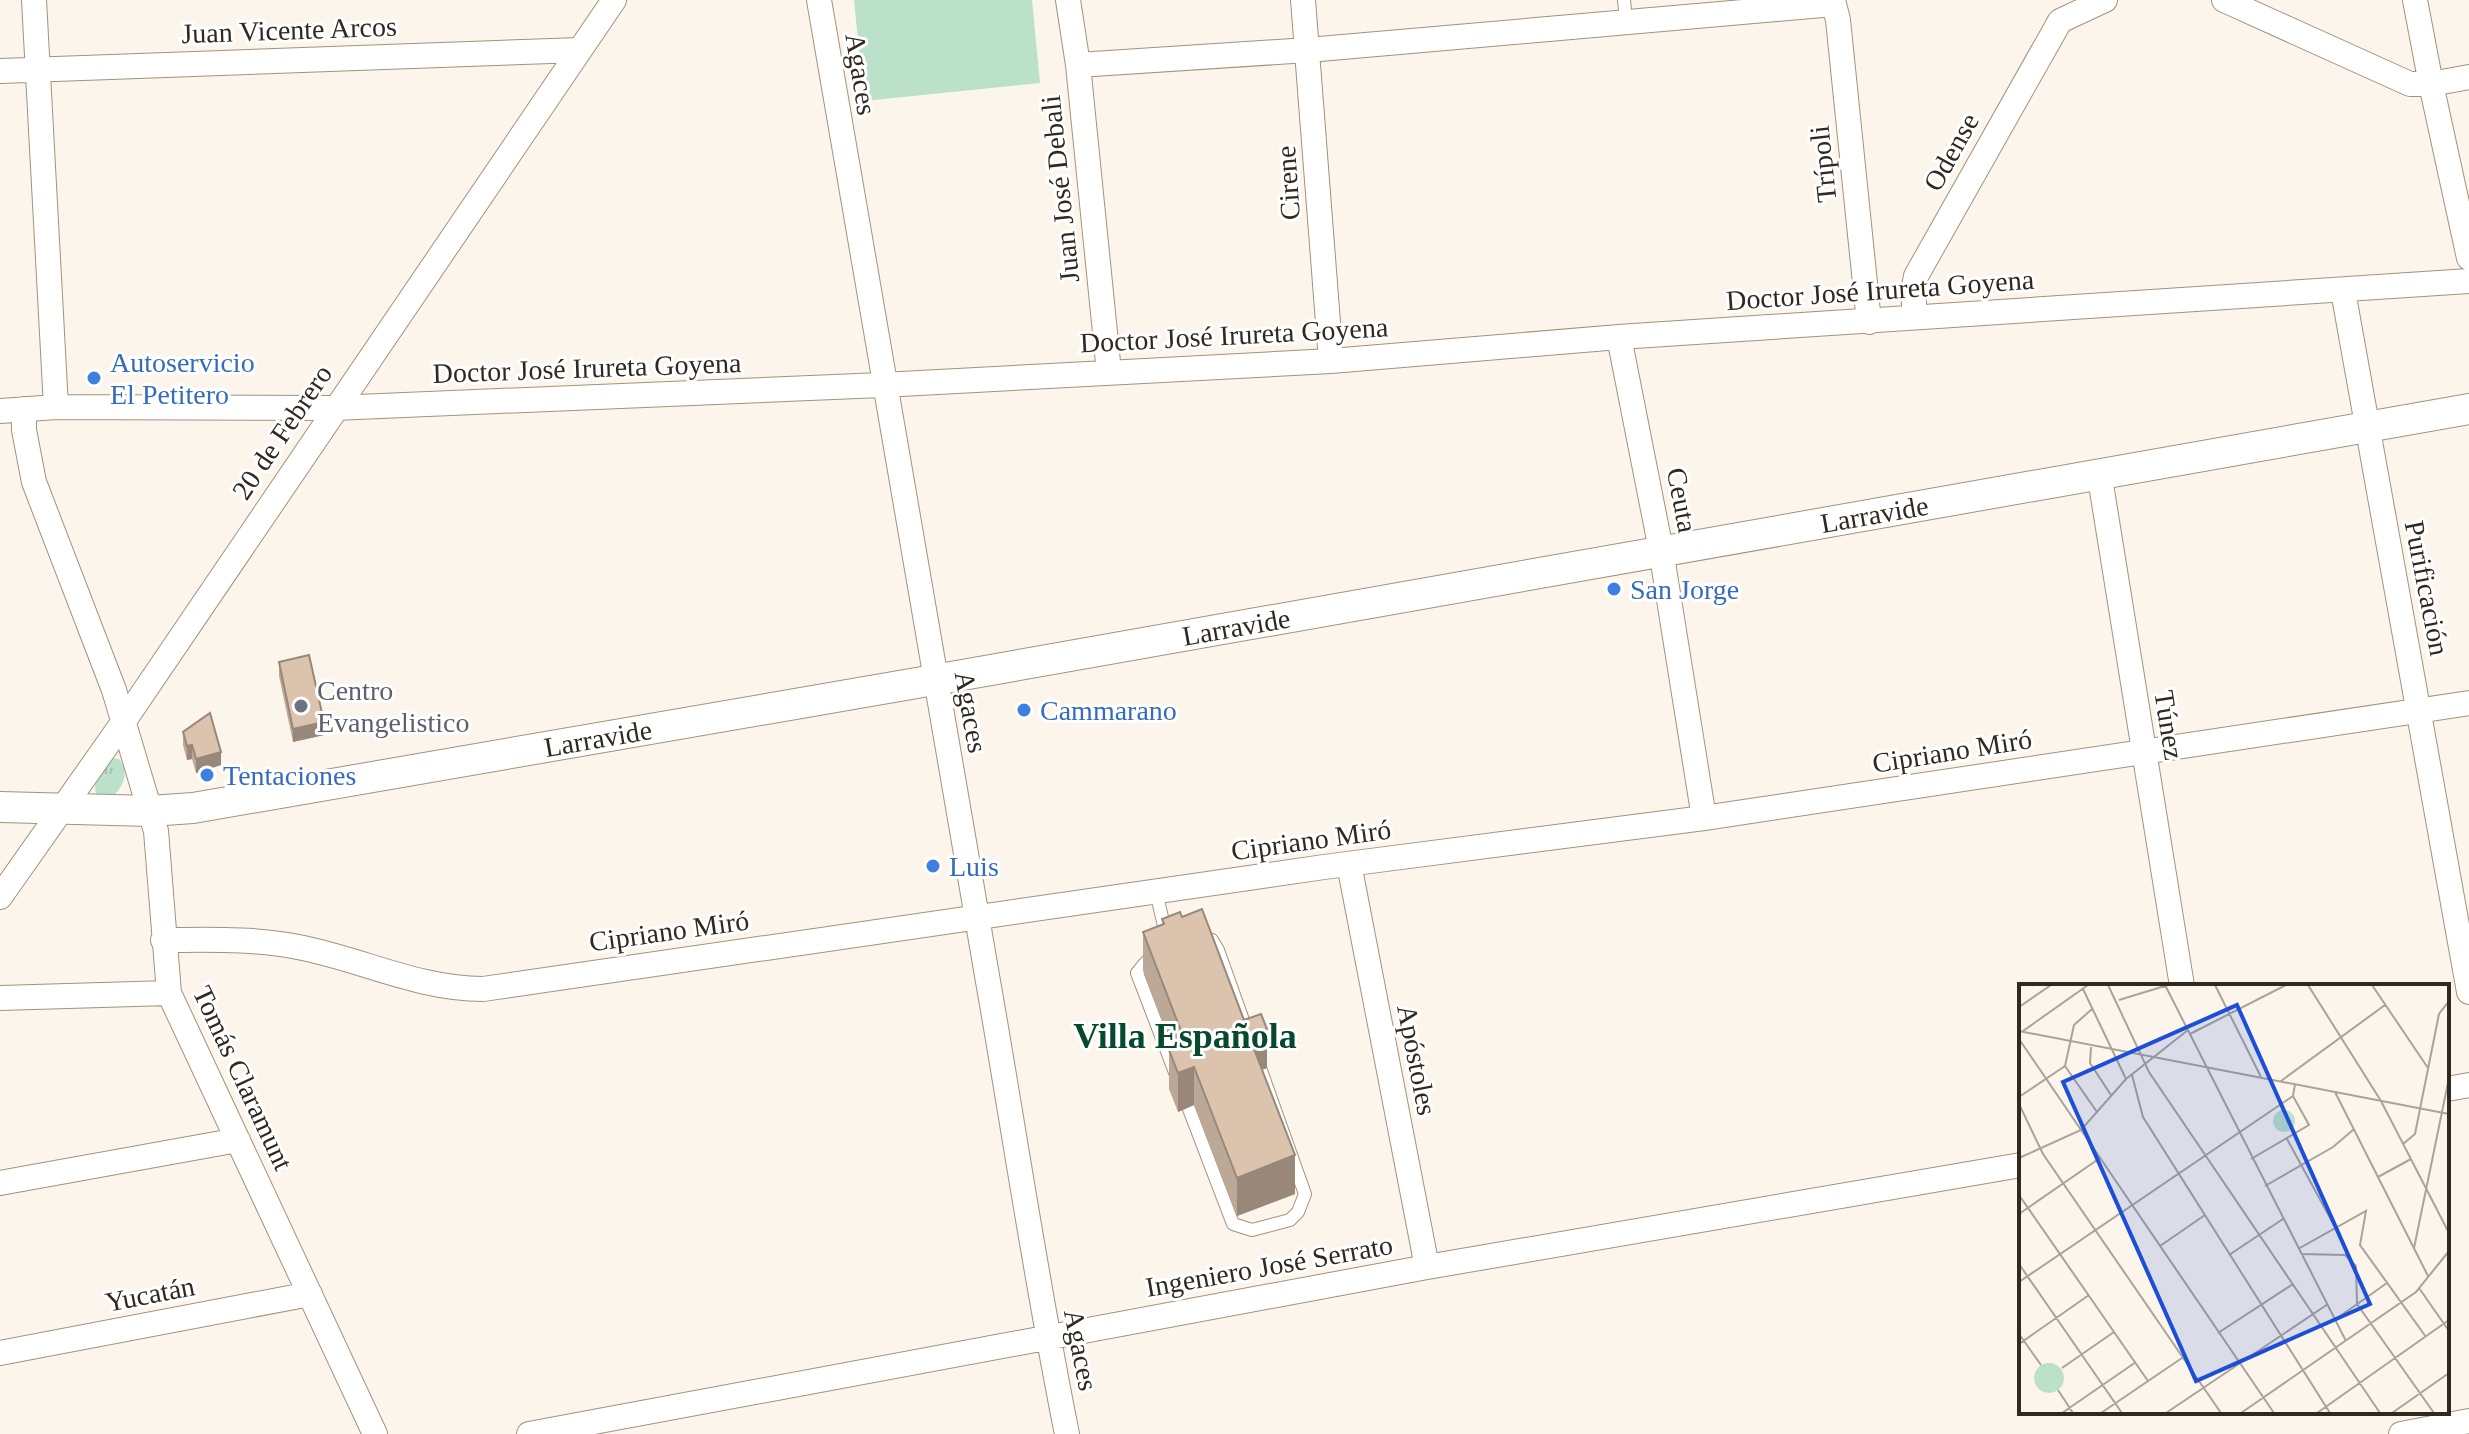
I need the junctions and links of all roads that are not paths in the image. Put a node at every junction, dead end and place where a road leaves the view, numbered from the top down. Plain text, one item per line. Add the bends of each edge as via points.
1 (34, 0) edge
2 (614, 0) edge
3 (819, 0) edge
4 (1068, 0) edge
5 (1303, 0) edge
6 (2105, 0) edge
7 (2224, 0) edge
8 (2415, 0) edge
9 (1834, 2) edge
10 (1625, 11) edge
11 (2060, 11) edge
12 (580, 50) junction
13 (1308, 50) junction
14 (1078, 65) junction
15 (39, 69) junction
16 (0, 71) edge
17 (2469, 77) edge
18 (2431, 84) junction
19 (2469, 258) edge
20 (2469, 281) edge
21 (2343, 291) junction
22 (1915, 317) junction
23 (1869, 322) junction
24 (1619, 337) junction
25 (1331, 361) junction
26 (1109, 372) junction
27 (882, 385) junction
28 (56, 407) junction
29 (334, 408) junction
30 (2469, 409) edge
31 (12, 410) edge
32 (2366, 428) junction
33 (2099, 472) junction
34 (1661, 550) junction
35 (934, 680) junction
36 (2469, 703) edge
37 (2420, 710) junction
38 (124, 721) junction
39 (2143, 752) junction
40 (0, 807) edge
41 (61, 808) junction
42 (150, 811) junction
43 (1704, 818) junction
44 (1349, 864) junction
45 (1156, 892) junction
46 (0, 897) edge
47 (976, 916) junction
48 (163, 940) junction
49 (1169, 944) junction
50 (2182, 984) edge
51 (2469, 992) edge
52 (169, 993) junction
53 (0, 998) edge
54 (2469, 1085) edge
55 (2449, 1089) edge
56 (238, 1140) junction
57 (2019, 1165) edge
58 (0, 1183) edge
59 (1427, 1267) junction
60 (310, 1294) junction
61 (1047, 1336) junction
62 (0, 1353) edge
63 (2469, 1421) edge
64 (640, 1424) edge
65 (375, 1434) edge
66 (529, 1434) edge
67 (1067, 1434) edge
68 (2401, 1434) edge

1 - 15 street
2 - 12 street, 20 de Febrero
3 - 27 street, Agaces
4 - 14 street, Juan José Debali
5 - 13 street, Cirene
6 - 11 street, Odense
7 - 18 street via 2410,84
8 - 18 street
9 - 10 street
9 - 23 street, Trípoli
10 - 13 street
11 - 22 street, Odense via 1916,276
12 - 15 street, Juan Vicente Arcos
12 - 29 street, 20 de Febrero
13 - 14 street
13 - 25 street, Cirene
14 - 26 street, Juan José Debali
15 - 16 street, Juan Vicente Arcos
15 - 28 street
17 - 18 street
18 - 19 street
20 - 21 street, Doctor José Irureta Goyena
21 - 22 street, Doctor José Irureta Goyena
21 - 32 street, Purificación
22 - 23 street, Doctor José Irureta Goyena
23 - 24 street, Doctor José Irureta Goyena
24 - 25 street, Doctor José Irureta Goyena
24 - 34 street, Ceuta
25 - 26 street, Doctor José Irureta Goyena
26 - 27 street, Doctor José Irureta Goyena
27 - 29 street, Doctor José Irureta Goyena
27 - 35 street, Agaces
28 - 29 street, Doctor José Irureta Goyena
28 - 31 street, Doctor José Irureta Goyena
29 - 38 street, 20 de Febrero
30 - 32 street, Larravide
31 - 38 street, Tomás Claramunt via 24,430 34,482
32 - 33 street, Larravide
32 - 37 street, Purificación
33 - 34 street, Larravide
33 - 39 street, Túnez
34 - 35 street, Larravide
34 - 43 street, Ceuta
35 - 42 street, Larravide via 193,808
35 - 47 street, Agaces
36 - 37 street, Cipriano Miró
37 - 39 street, Cipriano Miró
37 - 51 street, Purificación
38 - 41 street, 20 de Febrero
38 - 42 street, Tomás Claramunt
39 - 43 street, Cipriano Miró
39 - 50 street, Túnez
40 - 41 street, Larravide
41 - 42 street, Larravide
41 - 46 street, 20 de Febrero
42 - 48 street, Tomás Claramunt
43 - 44 street, Cipriano Miró
44 - 45 street, Cipriano Miró
44 - 59 street, Apóstoles
45 - 47 street, Cipriano Miró
45 - 49 lane
47 - 48 street, Cipriano Miró via 483,989 409,979 299,947 242,940
47 - 61 street, Agaces
48 - 52 street, Tomás Claramunt
49 - 49 lane via 1202,937 1218,950 1305,1194 1290,1220 1252,1230 1233,1224 1137,973
52 - 53 street
52 - 56 street, Tomás Claramunt
54 - 55 street
56 - 58 street
56 - 60 street, Tomás Claramunt
57 - 59 street, Ingeniero José Serrato
59 - 61 street, Ingeniero José Serrato
60 - 62 street, Yucatán
60 - 65 street, Tomás Claramunt
61 - 64 street, Ingeniero José Serrato
61 - 67 street, Agaces
63 - 68 street
64 - 66 street, Ingeniero José Serrato

